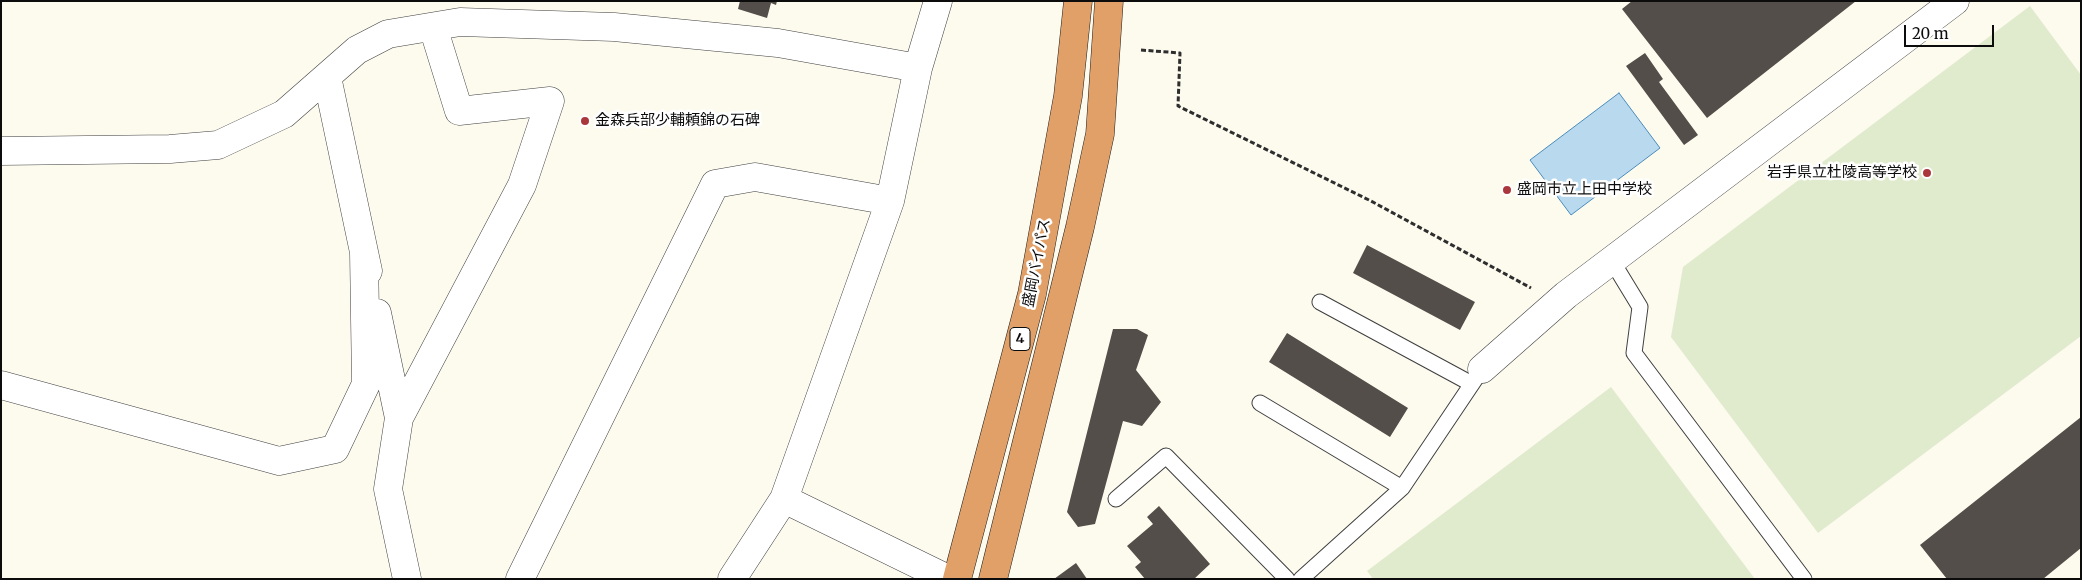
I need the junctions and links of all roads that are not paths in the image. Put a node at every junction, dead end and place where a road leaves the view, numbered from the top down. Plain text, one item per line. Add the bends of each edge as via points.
1 (938, 1) edge
2 (1078, 1) edge
3 (1109, 1) edge
4 (1955, 1) edge
5 (433, 27) junction
6 (918, 68) junction
7 (326, 77) junction
8 (1, 151) edge
9 (890, 201) junction
10 (364, 252) junction
11 (1612, 261) junction
12 (1320, 302) dead end
13 (1476, 376) junction
14 (1, 385) edge
15 (1260, 403) dead end
16 (399, 418) junction
17 (1402, 488) junction
18 (784, 499) junction
19 (1116, 499) dead end
20 (407, 579) edge
21 (520, 579) edge
22 (732, 579) edge
23 (948, 579) edge
24 (957, 579) edge
25 (993, 579) edge
26 (1286, 579) edge
27 (1301, 579) edge
28 (1804, 579) edge

1 - 6 street
2 - 24 highway, 盛岡バイパス / 4 via 1068,96 1032,294
3 - 25 highway, 4 via 1098,143 1042,388
4 - 11 street
5 - 6 street via 460,22 614,27 778,43
5 - 7 street via 388,34 357,50
5 - 16 street via 459,111 550,101 522,185
6 - 9 street
7 - 8 street via 284,114 218,145 170,149
7 - 10 street
9 - 18 street
9 - 21 street via 755,177 715,184
10 - 14 street via 366,384 335,449 279,461
10 - 16 street
11 - 13 street via 1558,302
11 - 28 lane via 1640,307 1634,353
12 - 13 lane
13 - 17 lane
15 - 17 lane
16 - 20 street via 388,489
17 - 27 lane
18 - 22 street
18 - 23 street
19 - 26 lane via 1166,456

